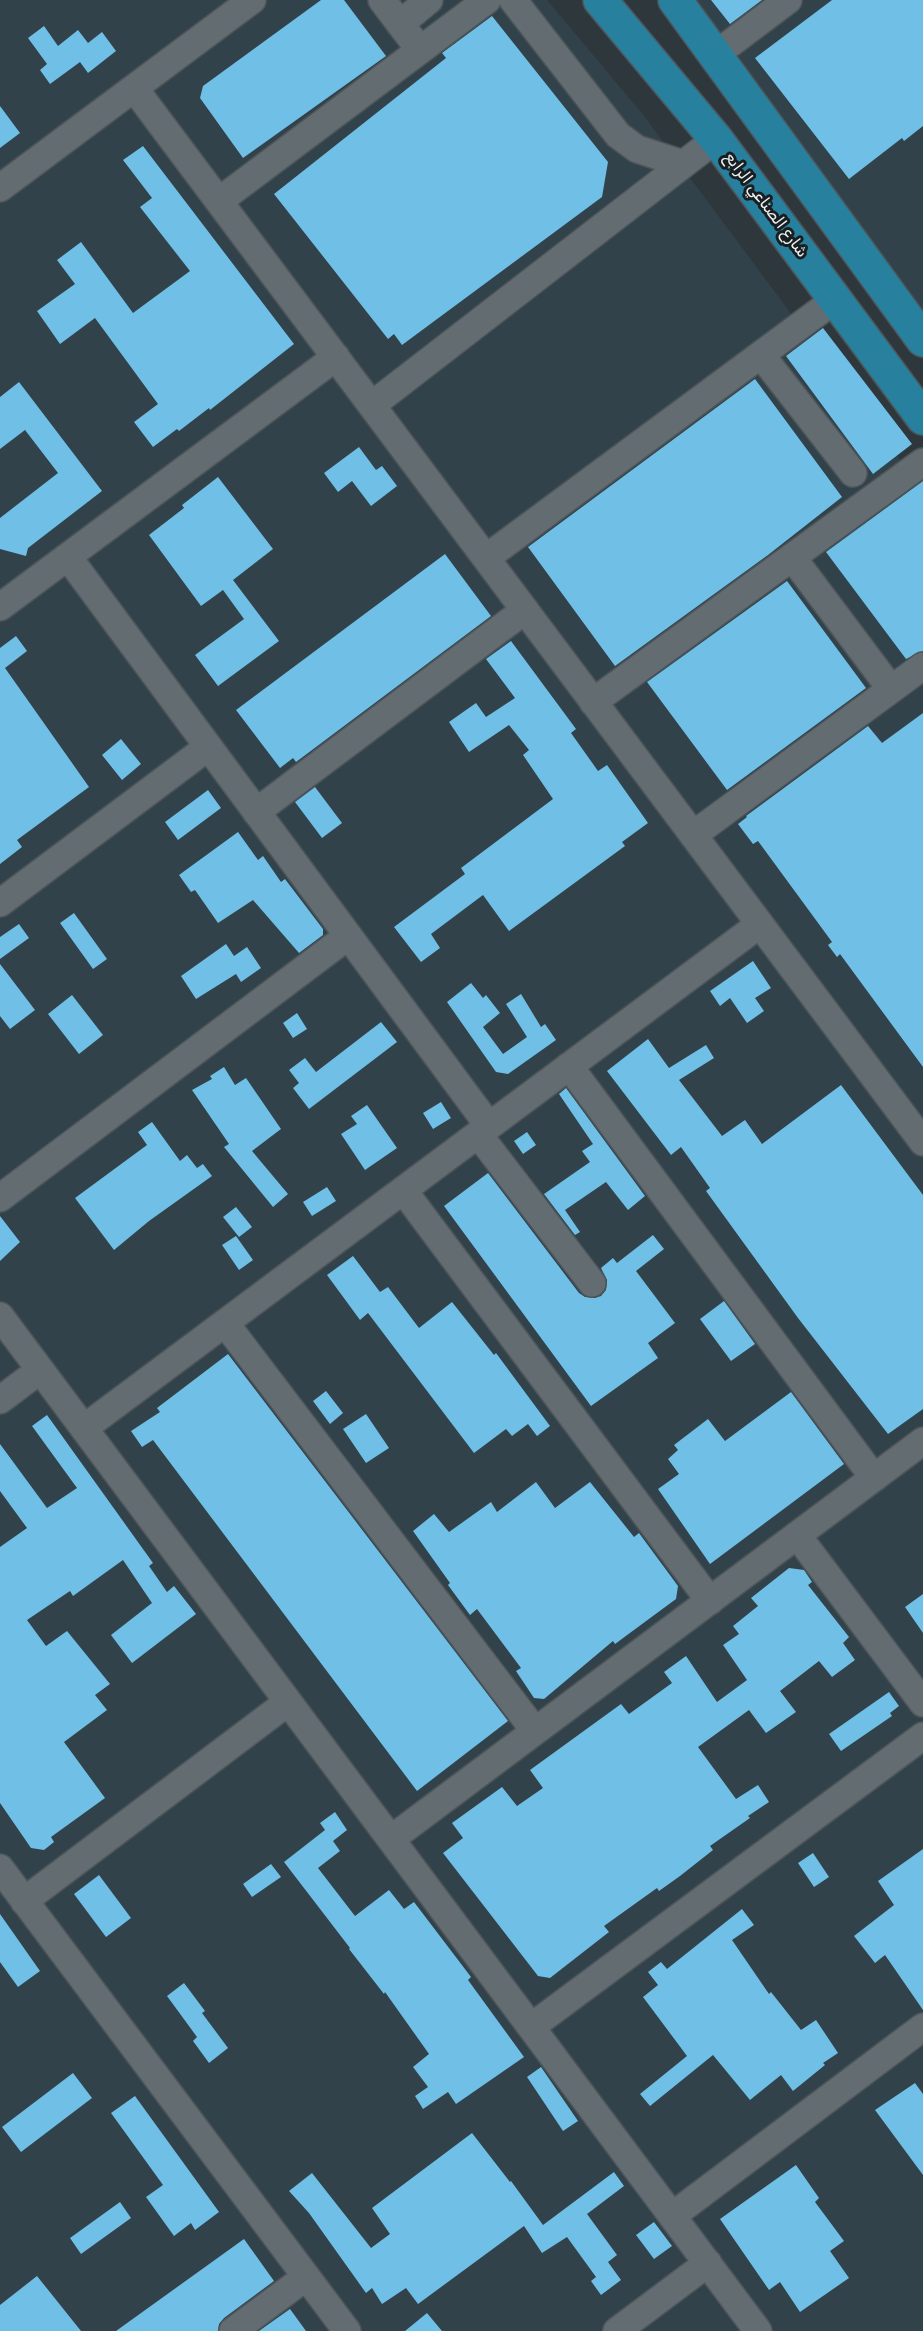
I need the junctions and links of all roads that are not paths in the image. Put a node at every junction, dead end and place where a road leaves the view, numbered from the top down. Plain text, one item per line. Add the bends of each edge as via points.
1 (252, 0) edge
2 (381, 0) edge
3 (429, 0) edge
4 (487, 0) edge
5 (513, 0) edge
6 (600, 0) edge
7 (675, 0) edge
8 (788, 0) edge
9 (399, 24) junction
10 (420, 50) junction
11 (715, 54) junction
12 (134, 88) junction
13 (716, 139) junction
14 (683, 164) junction
15 (0, 188) edge
16 (219, 201) junction
17 (837, 299) junction
18 (923, 340) edge
19 (761, 355) junction
20 (336, 357) junction
21 (372, 405) junction
22 (923, 418) edge
23 (923, 462) edge
24 (853, 473) dead end
25 (68, 557) junction
26 (792, 557) junction
27 (486, 558) junction
28 (0, 608) edge
29 (525, 610) junction
30 (923, 666) edge
31 (923, 685) edge
32 (893, 698) junction
33 (593, 702) junction
34 (208, 747) junction
35 (256, 812) junction
36 (693, 835) junction
37 (0, 903) edge
38 (760, 924) junction
39 (348, 936) junction
40 (569, 1066) junction
41 (484, 1130) junction
42 (923, 1142) edge
43 (403, 1191) junction
44 (0, 1198) edge
45 (592, 1283) dead end
46 (0, 1316) edge
47 (225, 1323) junction
48 (40, 1370) junction
49 (0, 1400) edge
50 (84, 1428) junction
51 (923, 1441) edge
52 (874, 1478) junction
53 (797, 1535) junction
54 (710, 1600) junction
55 (288, 1702) junction
56 (923, 1703) edge
57 (535, 1731) junction
58 (923, 1736) edge
59 (391, 1839) junction
60 (0, 1868) edge
61 (24, 1901) junction
62 (531, 2027) junction
63 (923, 2027) edge
64 (672, 2216) junction
65 (708, 2263) junction
66 (306, 2277) junction
67 (233, 2331) edge
68 (347, 2331) edge
69 (616, 2331) edge
70 (758, 2331) edge

1 - 12 street
2 - 9 street
3 - 9 street
4 - 10 street
5 - 14 street via 618,135 637,149
6 - 13 main road, شارع الصناعي الرابع
7 - 11 main road
8 - 11 street
9 - 10 street
10 - 16 street
11 - 18 main road
12 - 15 street
12 - 16 street
13 - 14 street
13 - 17 main road, شارع الصناعي الرابع
14 - 21 street
16 - 20 street
17 - 19 street
17 - 22 main road, شارع الصناعي الرابع
19 - 24 street
19 - 27 street
20 - 21 street
20 - 25 street
21 - 27 street
23 - 26 street
25 - 28 street
25 - 34 street
26 - 32 street
26 - 33 street
27 - 29 street
29 - 33 street
29 - 35 street
30 - 32 street
31 - 32 street
32 - 36 street
33 - 36 street
34 - 35 street
34 - 37 street
35 - 39 street
36 - 38 street
38 - 40 street
38 - 42 street
39 - 41 street
39 - 44 street
40 - 41 street
40 - 52 street
41 - 43 street
41 - 45 street
43 - 47 street
43 - 54 street
46 - 48 street
47 - 50 street
47 - 57 street
48 - 49 street
48 - 50 street
50 - 55 street
51 - 52 street
52 - 53 street
53 - 54 street
53 - 56 street
54 - 57 street
55 - 59 street
55 - 61 street
57 - 59 street
58 - 62 street
59 - 62 street
60 - 61 street
61 - 66 street
62 - 64 street
63 - 64 street
64 - 65 street
65 - 69 street
65 - 70 street
66 - 67 street
66 - 68 street

